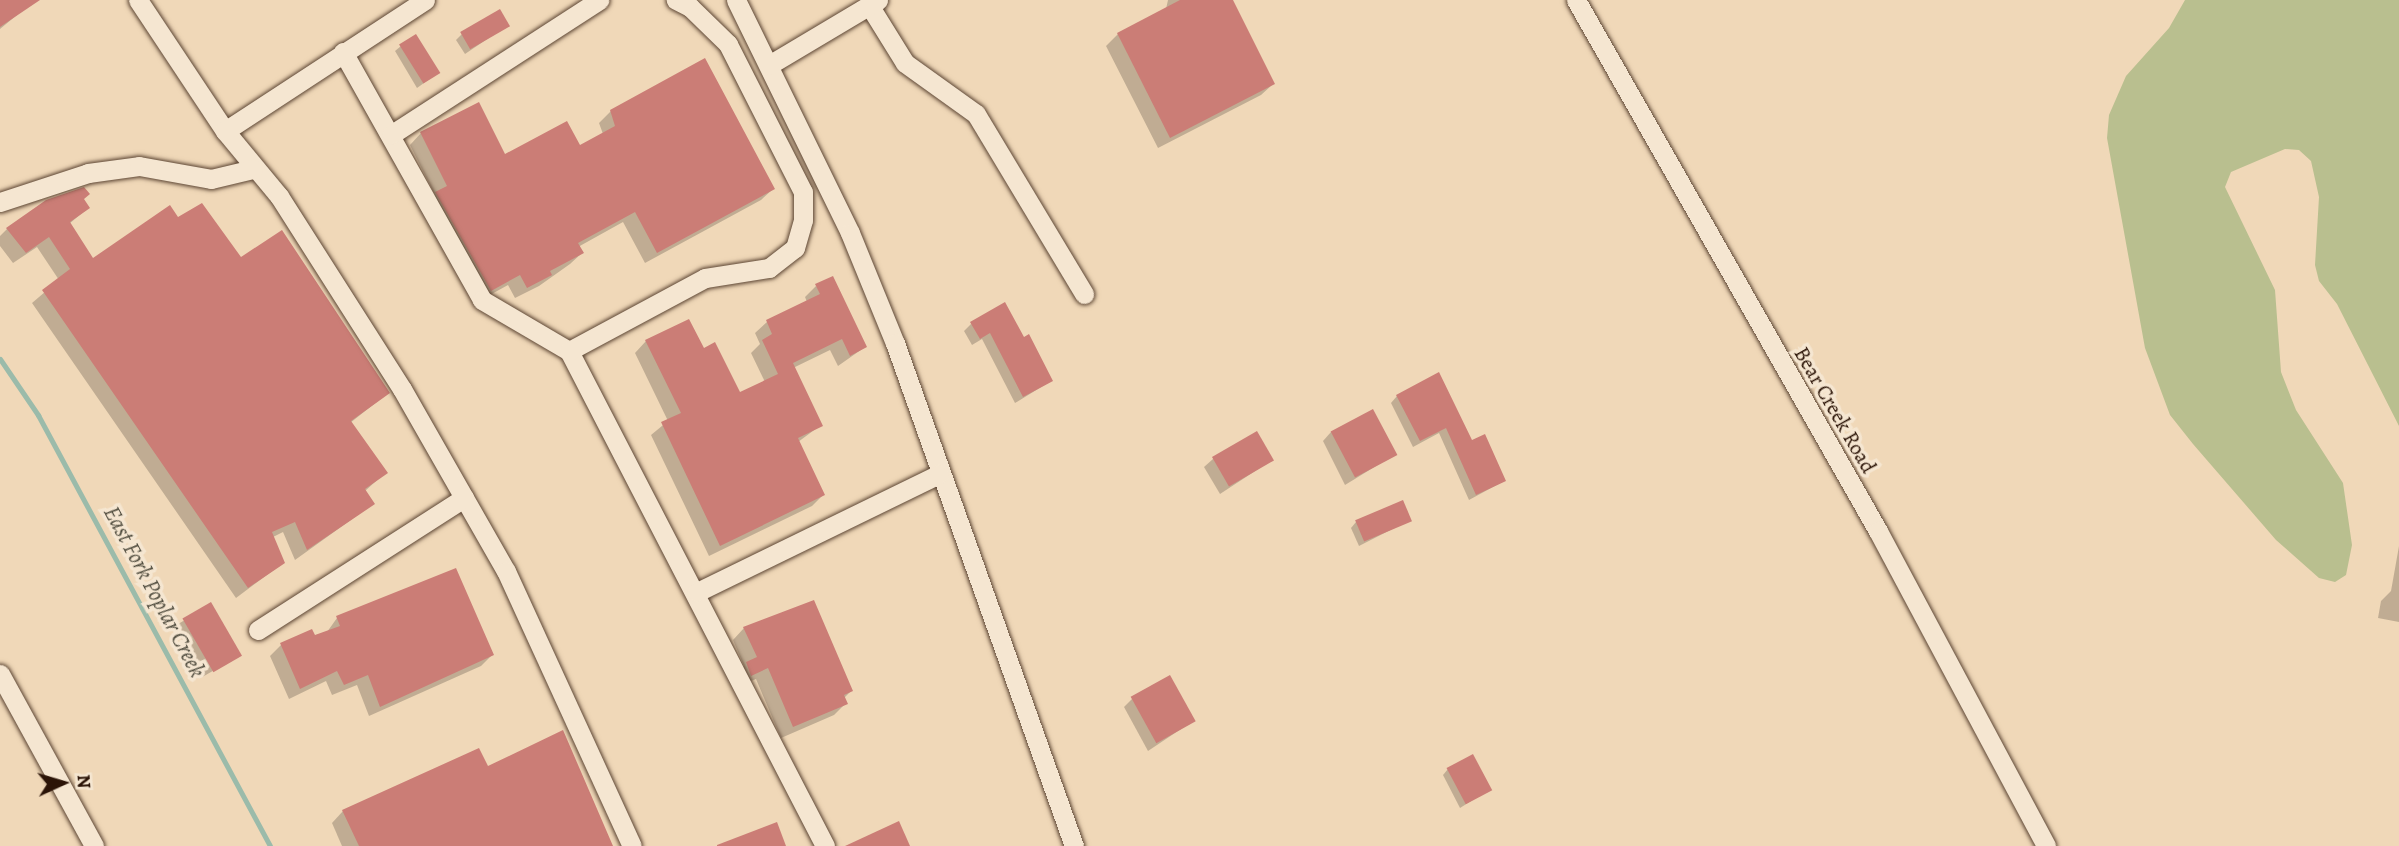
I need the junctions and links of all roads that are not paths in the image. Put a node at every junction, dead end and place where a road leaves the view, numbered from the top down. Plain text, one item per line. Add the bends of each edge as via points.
1 (138, 0) edge
2 (425, 0) edge
3 (599, 0) edge
4 (676, 0) edge
5 (736, 0) edge
6 (1576, 0) edge
7 (874, 3) edge
8 (343, 52) junction
9 (769, 65) junction
10 (225, 131) junction
11 (392, 134) junction
12 (253, 169) junction
13 (0, 202) edge
14 (1084, 295) dead end
15 (569, 351) junction
16 (939, 474) junction
17 (464, 498) junction
18 (697, 592) junction
19 (258, 630) dead end
20 (0, 674) edge
21 (94, 846) edge
22 (632, 846) edge
23 (825, 846) edge
24 (1074, 846) edge
25 (2046, 846) edge

1 - 10 street
2 - 8 street
3 - 11 street
4 - 15 street via 690,7 728,44 803,192 803,220 795,248 769,268 705,278
5 - 9 street
6 - 25 street, Bear Creek Road via 1878,531
7 - 9 street
7 - 14 street via 905,63 976,114
8 - 10 street
8 - 11 street
9 - 16 street via 885,318
10 - 12 street
11 - 15 street via 482,300
12 - 13 street via 211,179 139,166 113,169
12 - 17 street via 279,195 402,389
15 - 18 street
16 - 18 street
16 - 24 street
17 - 19 street
17 - 22 street via 506,572
18 - 23 street
20 - 21 street

